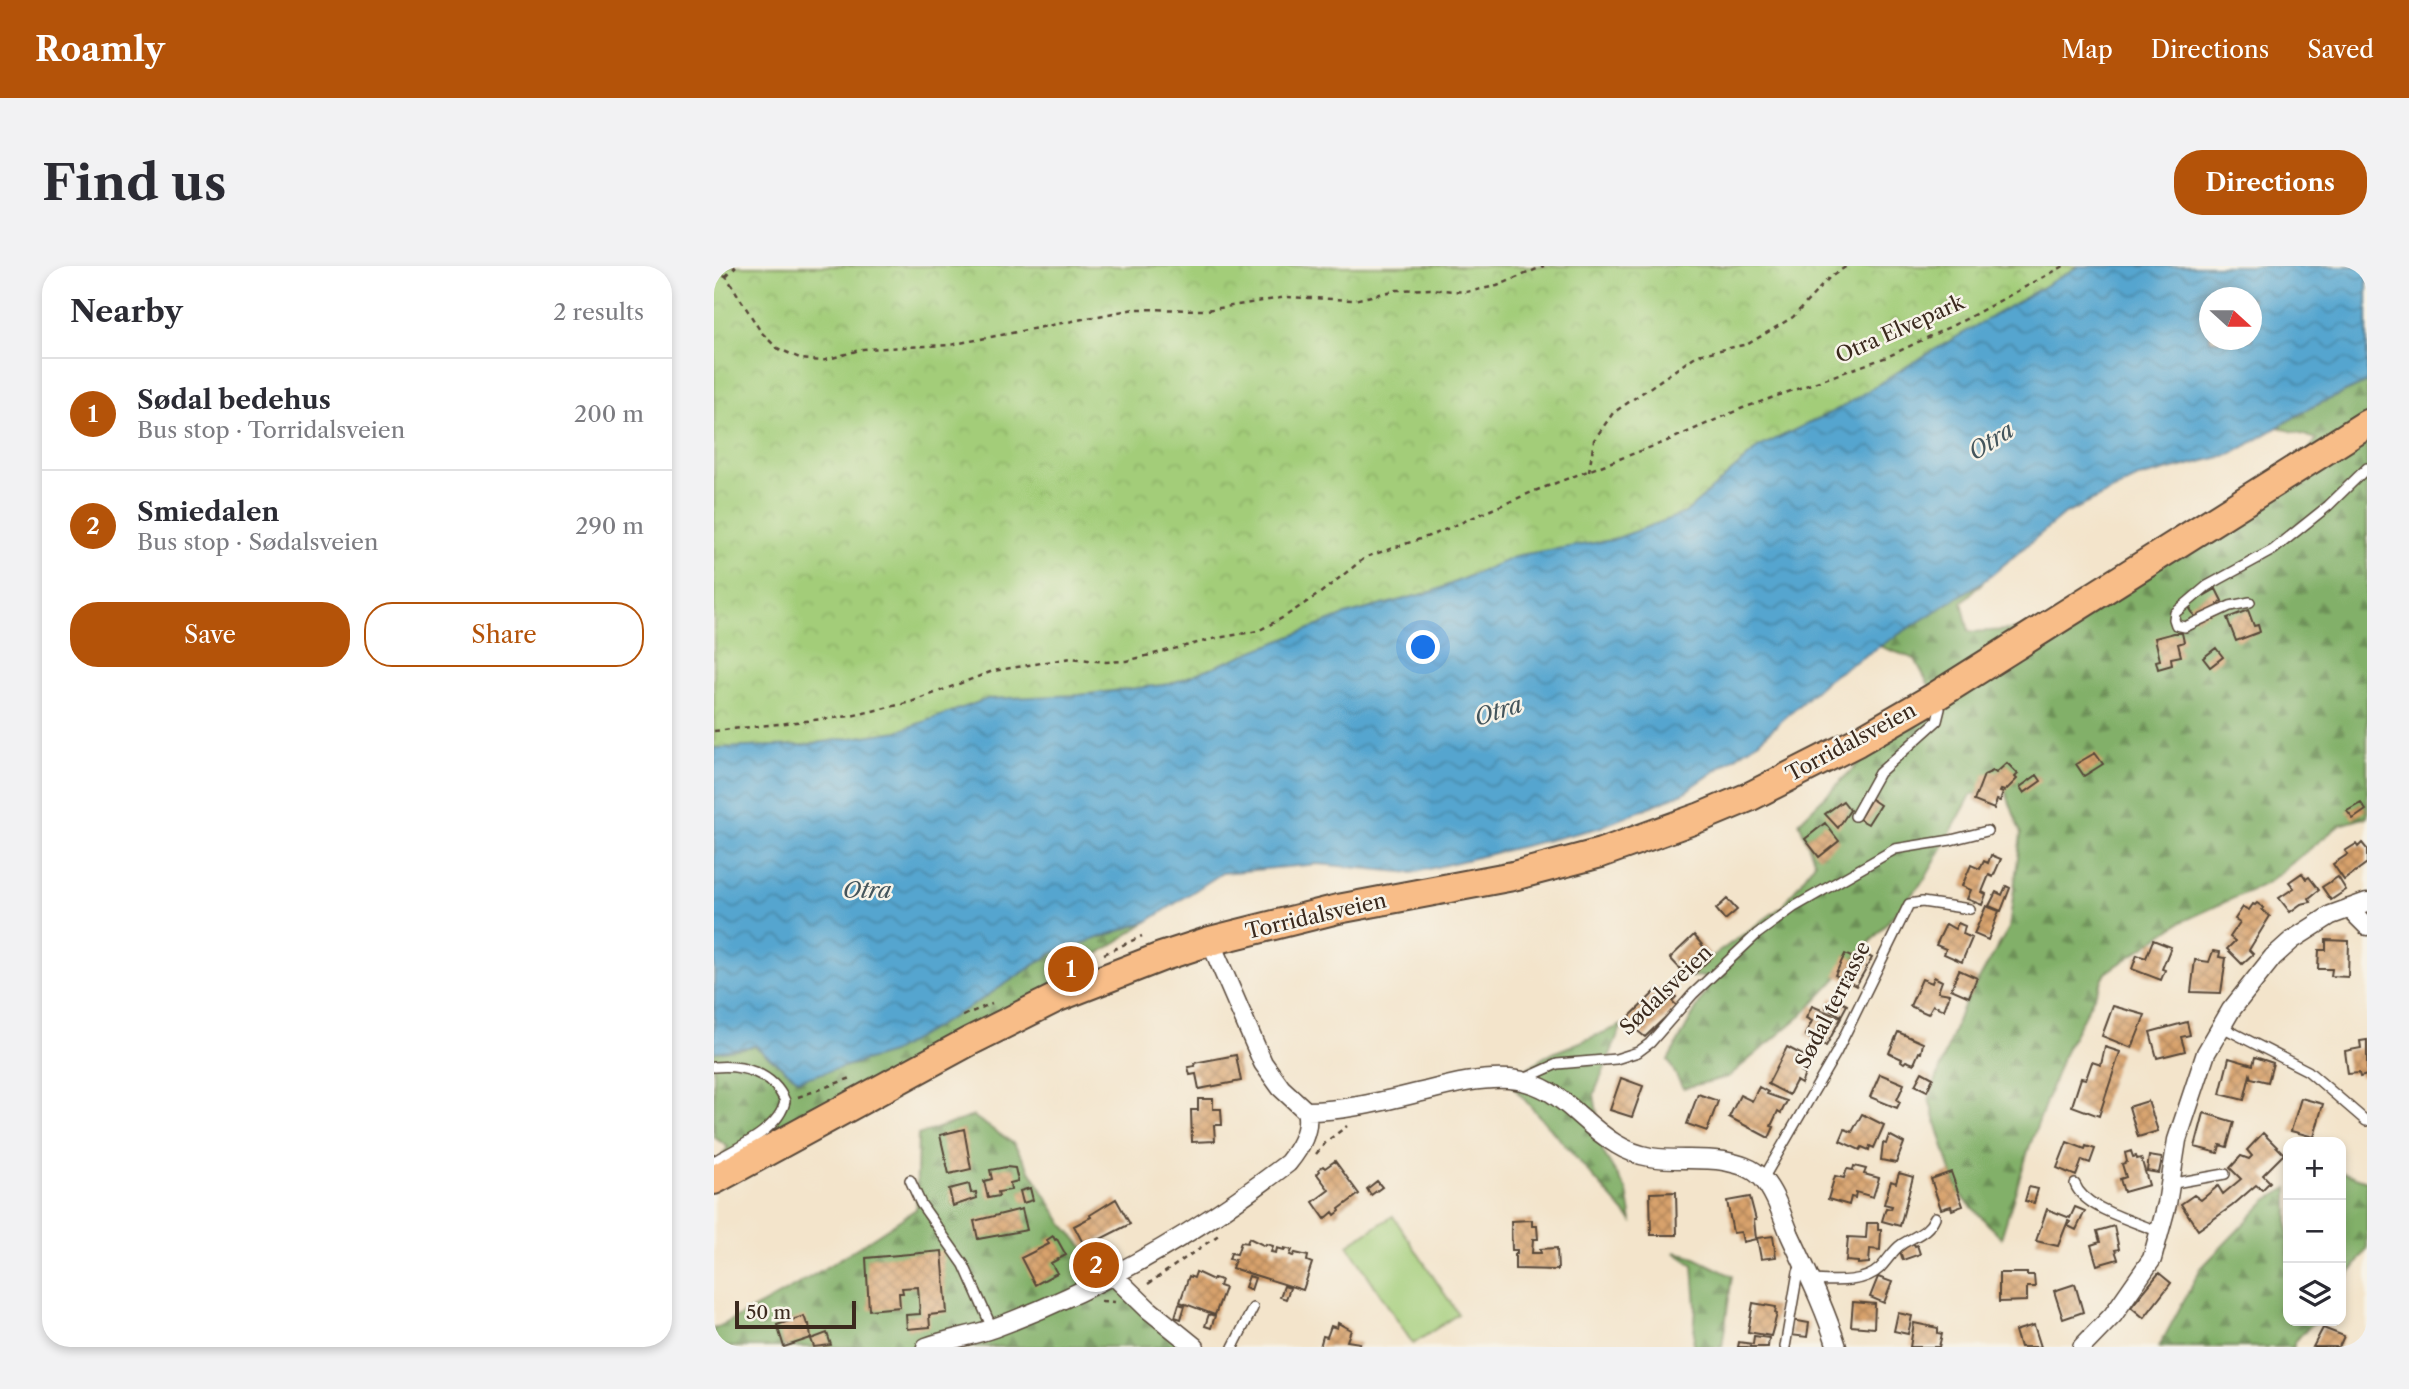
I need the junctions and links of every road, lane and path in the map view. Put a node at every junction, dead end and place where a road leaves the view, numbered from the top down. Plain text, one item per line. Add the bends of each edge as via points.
1 (736, 266) edge
2 (1544, 266) edge
3 (1847, 266) edge
4 (2064, 266) edge
5 (714, 272) edge
6 (726, 276) junction
7 (2367, 424) edge
8 (2367, 468) edge
9 (1588, 472) junction
10 (2250, 602) dead end
11 (1933, 698) junction
12 (714, 731) edge
13 (1855, 816) dead end
14 (1987, 831) dead end
15 (2367, 902) edge
16 (2350, 908) junction
17 (1970, 909) dead end
18 (2367, 926) edge
19 (1210, 941) junction
20 (2222, 1027) junction
21 (714, 1067) edge
22 (859, 1075) dead end
23 (1519, 1081) junction
24 (785, 1101) junction
25 (1306, 1111) junction
26 (2366, 1121) edge
27 (714, 1161) edge
28 (2225, 1174) dead end
29 (1763, 1179) junction
30 (714, 1180) edge
31 (910, 1180) dead end
32 (2074, 1184) dead end
33 (2169, 1184) junction
34 (1936, 1217) dead end
35 (2159, 1232) junction
36 (1803, 1261) junction
37 (1114, 1276) junction
38 (1812, 1280) junction
39 (1253, 1308) dead end
40 (992, 1328) junction
41 (714, 1340) edge
42 (735, 1347) edge
43 (926, 1347) edge
44 (1195, 1347) edge
45 (1233, 1347) edge
46 (1785, 1347) edge
47 (1837, 1347) edge
48 (2082, 1347) edge

1 - 6 path
2 - 6 path via 1497,286 1466,292 1397,290 1354,300 1287,297 1207,310 1134,309 950,345 863,349 822,361 802,359 777,348 761,332
3 - 9 path via 1829,278 1793,317 1748,344 1697,355 1613,412 1594,440
4 - 9 path, Otra Elvepark via 1887,357 1743,408
5 - 6 path
7 - 11 main road, Torridalsveien
8 - 10 lane via 2294,534 2207,586 2175,613 2174,619 2176,625 2185,627
9 - 12 path, Otra Elvepark via 1366,557 1319,594 1258,631 1126,661 1071,658 993,671 911,702 851,716
11 - 13 lane, Torridalsveien via 1940,709 1937,721 1879,773
11 - 19 main road, Torridalsveien via 1737,802 1601,853
14 - 23 lane, Sødalsveien via 1895,849 1794,907 1757,934 1638,1052 1616,1059 1557,1064
15 - 16 street
16 - 18 street
16 - 20 street via 2304,932 2273,957
17 - 29 lane, Sødal terrasse via 1909,904 1836,1053
19 - 25 street via 1263,1063
19 - 30 main road, Torridalsveien via 1081,976 1049,1002
20 - 26 lane via 2308,1071
20 - 33 street via 2206,1053 2176,1139
21 - 24 lane via 744,1067 775,1087
22 - 24 path
23 - 25 street, Sødalsveien via 1472,1081 1371,1104
23 - 29 street via 1551,1091 1606,1137 1632,1152 1656,1160 1745,1166
24 - 27 lane via 779,1118
25 - 37 street via 1304,1138 1289,1163 1222,1212
28 - 33 lane
29 - 36 street
31 - 40 lane via 921,1204 964,1265
32 - 35 lane via 2090,1203
33 - 35 street
34 - 38 lane via 1928,1229 1897,1248 1869,1276
35 - 48 street via 2140,1278
36 - 38 street
36 - 46 lane
37 - 40 street
37 - 44 street
38 - 47 street
39 - 45 lane
40 - 43 street
41 - 42 path

